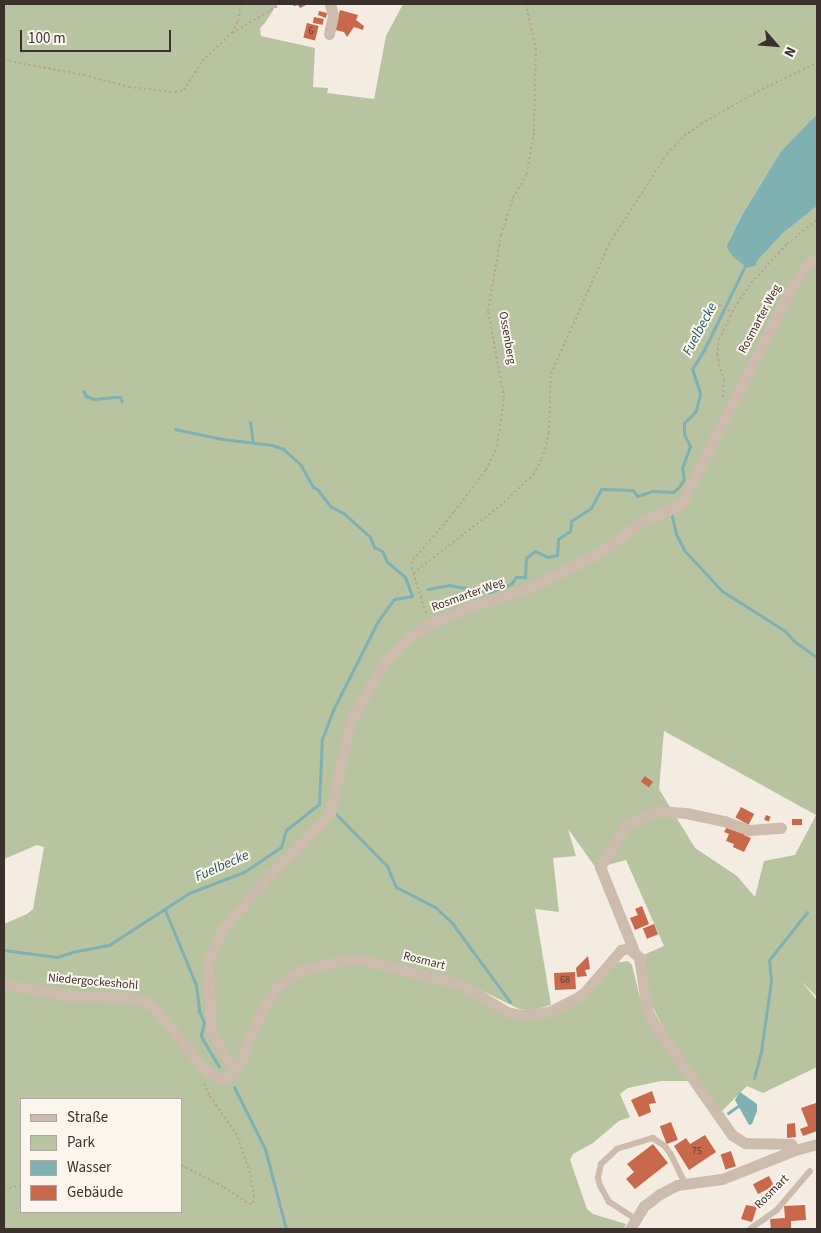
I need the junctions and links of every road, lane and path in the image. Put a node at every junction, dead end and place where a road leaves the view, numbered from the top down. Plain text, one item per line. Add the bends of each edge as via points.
1 (241, 4) edge
2 (281, 4) edge
3 (330, 4) edge
4 (526, 4) edge
5 (232, 33) junction
6 (329, 34) dead end
7 (4, 60) edge
8 (817, 63) edge
9 (817, 220) edge
10 (817, 256) edge
11 (719, 305) dead end
12 (732, 312) junction
13 (723, 398) dead end
14 (413, 573) junction
15 (429, 624) junction
16 (781, 828) dead end
17 (634, 951) junction
18 (4, 984) edge
19 (202, 1066) junction
20 (234, 1073) junction
21 (817, 1144) edge
22 (795, 1150) junction
23 (182, 1165) edge
24 (810, 1171) dead end
25 (684, 1183) junction
26 (20, 1185) edge
27 (4, 1189) edge
28 (632, 1224) edge
29 (750, 1229) edge

1 - 5 path
2 - 5 path
3 - 6 street via 333,15
4 - 14 path, Ossenberg via 536,50 534,131 527,174 513,198 501,235 488,311 504,398 497,446 486,470 414,560
5 - 7 path via 202,61 184,90 175,92 129,87
8 - 14 path via 762,89 701,124 667,154 609,244 551,374 549,433 533,475 500,506
9 - 12 path via 787,244 752,282
10 - 15 street, Rosmarter Weg via 790,290 681,505 645,520 597,554 530,588
11 - 12 path
12 - 13 path via 719,340 717,355 724,381
14 - 15 path
15 - 20 street, Rosmarter Weg via 408,638 383,665 351,720 330,814 261,884 222,929 214,946 208,962 211,1029
16 - 17 street via 749,830 696,815 657,811 627,824 600,867
17 - 20 street, Rosmart via 628,948 621,950 584,993 572,1000 548,1012 520,1015 507,1012 462,985 364,960 344,960 312,967 292,975 276,988
17 - 22 street via 639,957 647,1010 654,1025 732,1135 745,1143 791,1144
18 - 19 street, Niedergockeshohl via 72,996 138,998 153,1006
19 - 20 street, Niedergockeshohl via 214,1076 225,1079
19 - 23 path via 210,1095 237,1136 250,1173 253,1203 249,1204
21 - 22 street, Rosmart
22 - 25 street, Rosmart via 722,1178
24 - 29 lane, Rosmart via 776,1211
25 - 28 street, Rosmart via 644,1206
25 - 28 lane via 671,1154 653,1138 617,1149 601,1164 598,1178 609,1202
26 - 27 path

